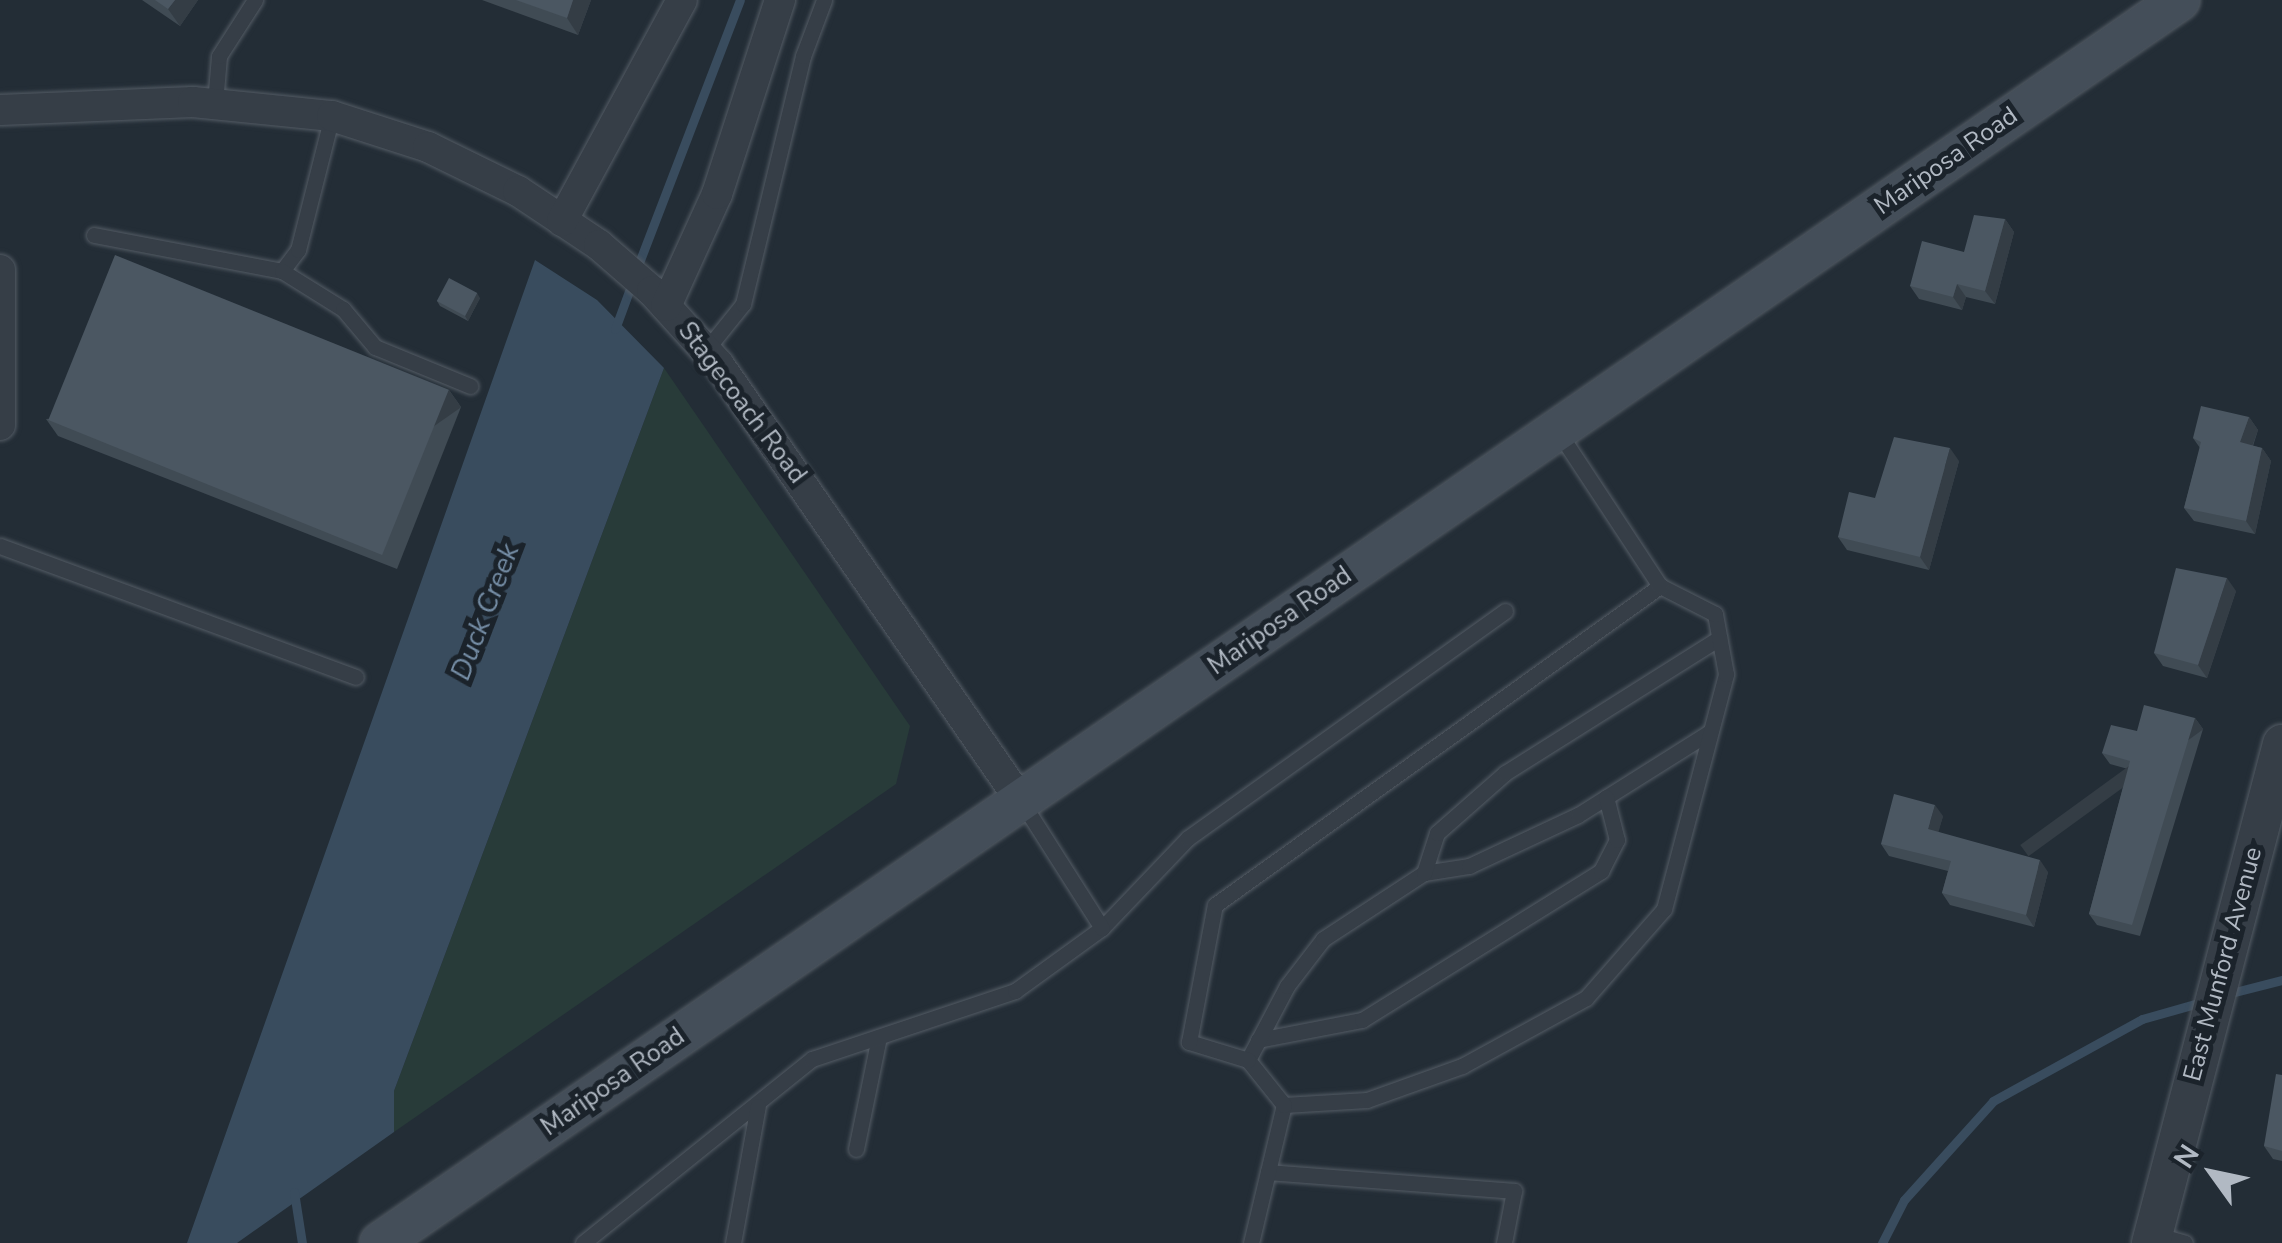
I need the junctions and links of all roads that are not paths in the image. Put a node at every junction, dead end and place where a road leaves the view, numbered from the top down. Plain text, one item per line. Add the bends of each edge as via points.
1 (255, 0) edge
2 (682, 0) edge
3 (780, 0) edge
4 (824, 0) edge
5 (2180, 0) edge
6 (215, 103) junction
7 (0, 110) edge
8 (332, 116) junction
9 (562, 221) junction
10 (94, 236) dead end
11 (0, 270) edge
12 (282, 271) junction
13 (666, 306) junction
14 (706, 350) junction
15 (470, 386) dead end
16 (0, 425) edge
17 (1557, 430) junction
18 (0, 546) edge
19 (1660, 586) junction
20 (1505, 611) dead end
21 (1719, 638) junction
22 (356, 677) dead end
23 (1710, 732) junction
24 (2282, 744) edge
25 (1606, 797) junction
26 (1021, 801) junction
27 (1424, 873) junction
28 (1102, 928) junction
29 (879, 1037) junction
30 (1258, 1040) junction
31 (1248, 1060) junction
32 (1284, 1105) junction
33 (758, 1106) junction
34 (856, 1150) dead end
35 (1268, 1172) junction
36 (602, 1235) edge
37 (2163, 1240) edge
38 (1257, 1242) edge
39 (380, 1243) edge
40 (583, 1243) edge
41 (733, 1243) edge
42 (1504, 1243) edge

1 - 6 lane via 220,56
2 - 9 street
3 - 13 street via 717,194
4 - 14 lane via 803,56 743,304
5 - 17 main road, Mariposa Road
6 - 7 street, Stagecoach Road
6 - 8 street, Stagecoach Road
8 - 9 street, Stagecoach Road via 428,147
8 - 12 lane via 298,250
9 - 13 street, Stagecoach Road
10 - 12 lane
11 - 16 street
12 - 15 lane via 343,309 375,347
13 - 14 street, Stagecoach Road
14 - 26 street, Stagecoach Road
17 - 19 lane
17 - 26 main road, Mariposa Road
18 - 22 lane
19 - 21 lane via 1715,614
19 - 31 lane via 1216,905 1189,1042
20 - 28 lane via 1188,838
21 - 23 lane via 1726,674
21 - 27 lane via 1504,773 1436,832
23 - 25 lane
23 - 32 lane via 1664,909 1586,998 1462,1066 1383,1094
24 - 37 street, East Munford Avenue via 2205,1034
25 - 27 lane via 1469,866
25 - 30 lane via 1618,840 1601,871 1362,1020
26 - 28 lane
26 - 39 main road, Mariposa Road
27 - 30 lane via 1323,939
28 - 29 lane via 1015,991
29 - 33 lane via 812,1060
29 - 34 lane
30 - 31 lane
31 - 32 lane
32 - 35 lane
33 - 36 lane
33 - 41 lane
35 - 38 lane
35 - 42 lane via 1514,1190
36 - 40 lane

